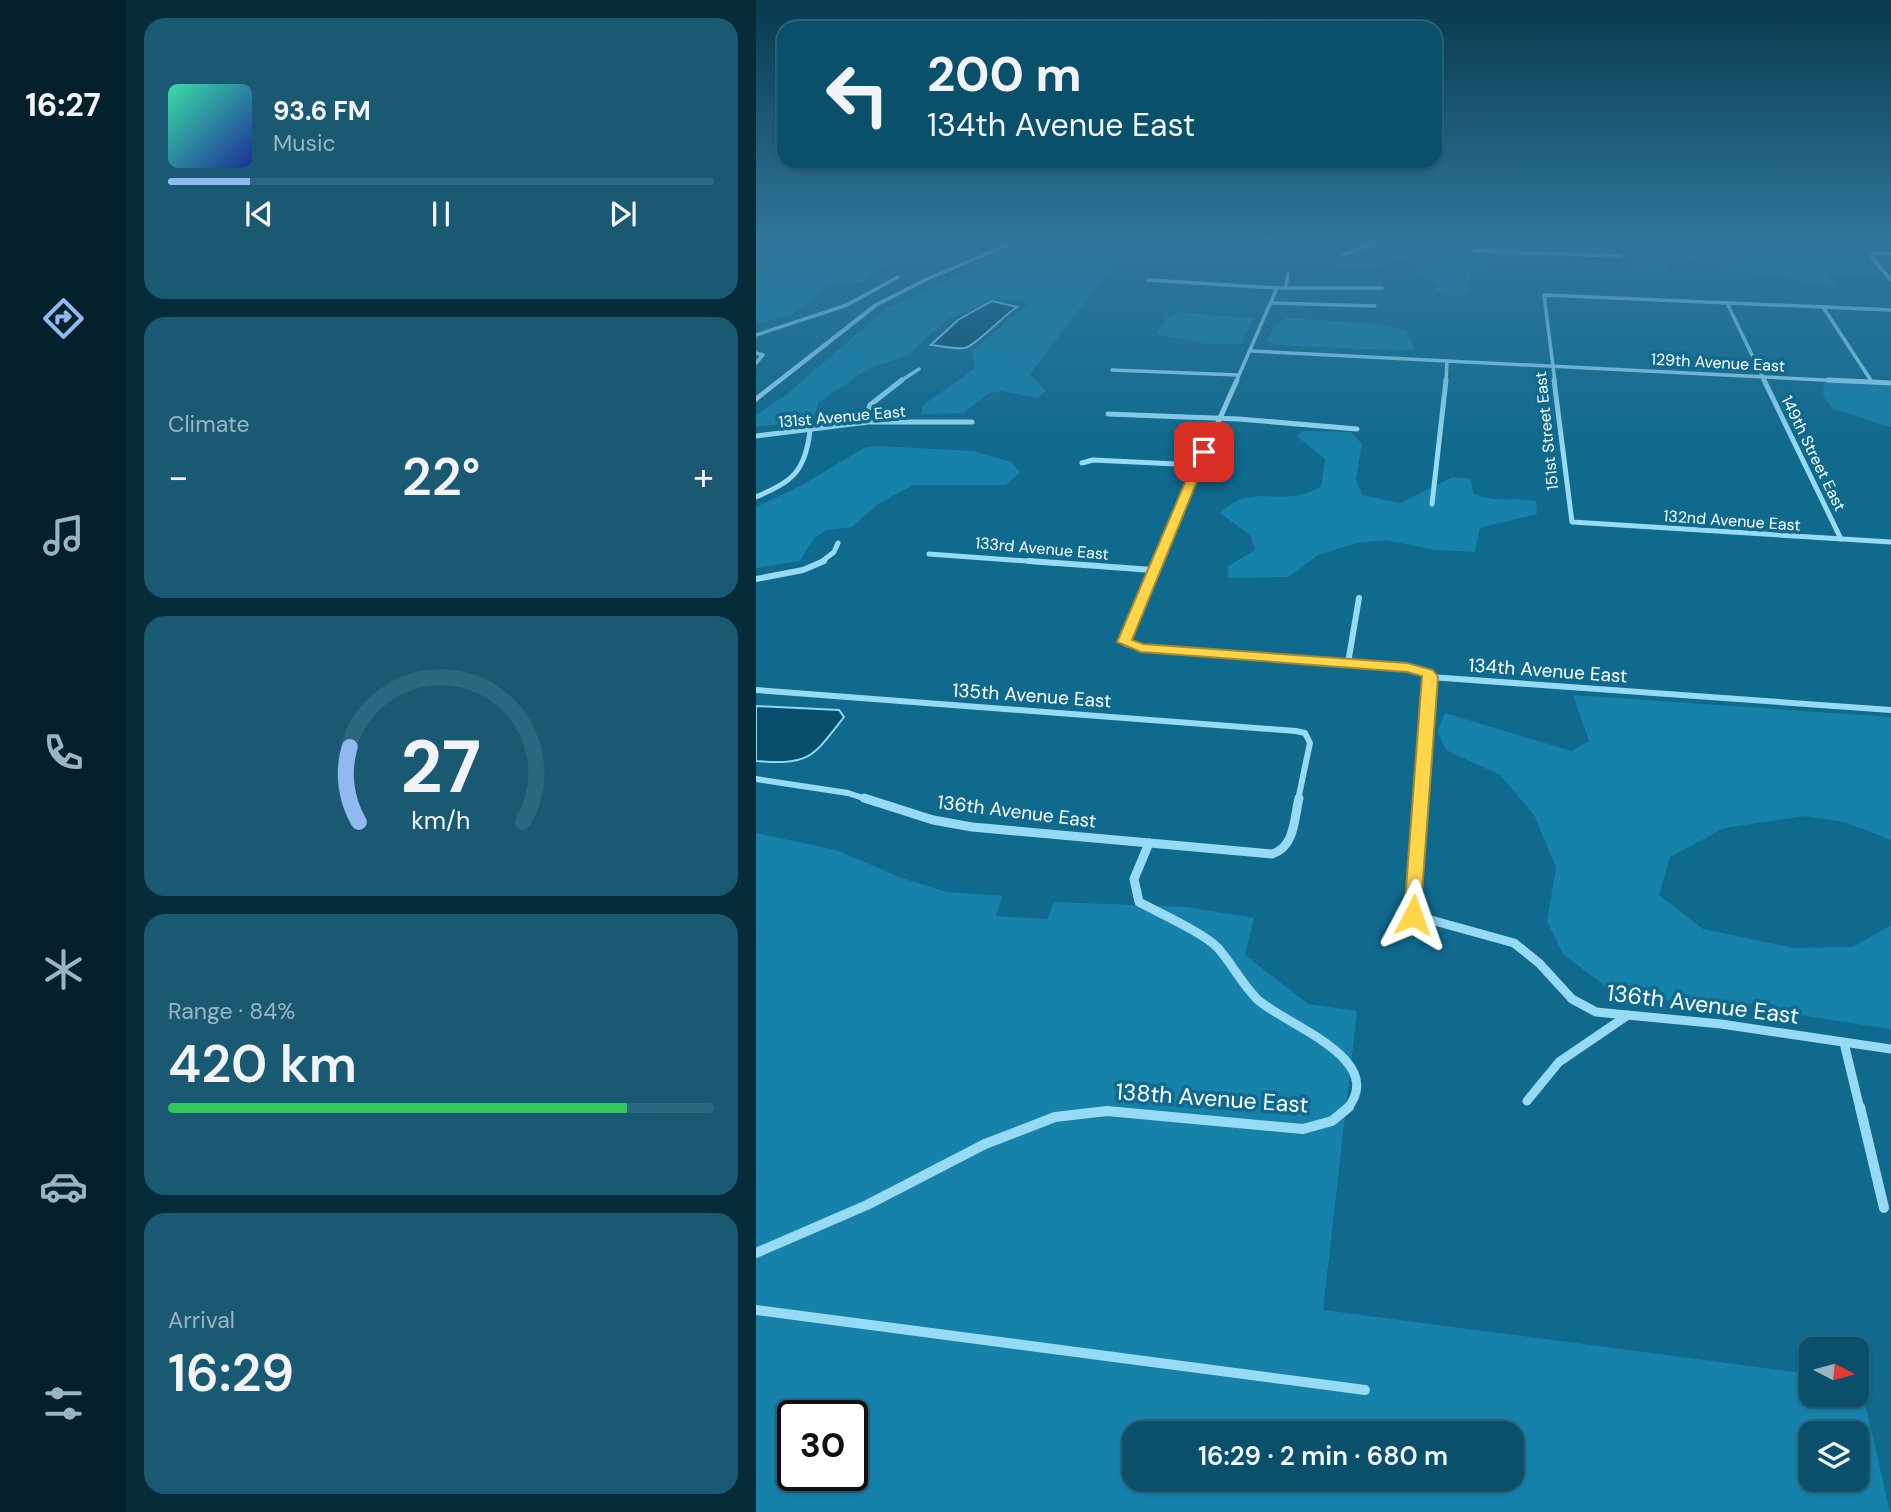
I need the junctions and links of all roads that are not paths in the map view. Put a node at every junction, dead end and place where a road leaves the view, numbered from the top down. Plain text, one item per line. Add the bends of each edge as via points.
1 (828, 313) edge
2 (866, 313) edge
3 (1268, 313) edge
4 (1547, 313) edge
5 (1732, 313) edge
6 (1827, 313) edge
7 (756, 335) edge
8 (1251, 351) junction
9 (756, 353) edge
10 (1447, 360) junction
11 (756, 363) edge
12 (1555, 365) junction
13 (919, 369) dead end
14 (1112, 370) dead end
15 (1238, 375) junction
16 (1763, 376) junction
17 (1872, 382) junction
18 (1891, 383) edge
19 (756, 392) edge
20 (766, 393) junction
21 (756, 400) edge
22 (1108, 414) dead end
23 (1219, 418) junction
24 (972, 422) dead end
25 (864, 423) junction
26 (1357, 429) dead end
27 (810, 431) junction
28 (756, 436) edge
29 (1082, 463) dead end
30 (1197, 465) junction
31 (756, 497) edge
32 (1432, 504) dead end
33 (1572, 522) joint
34 (1841, 539) junction
35 (1891, 542) edge
36 (838, 543) dead end
37 (929, 554) dead end
38 (1153, 570) junction
39 (756, 579) edge
40 (1359, 598) dead end
41 (1348, 663) junction
42 (1430, 677) junction
43 (756, 690) edge
44 (1891, 710) edge
45 (756, 779) edge
46 (1149, 843) junction
47 (1277, 853) joint
48 (1629, 1015) junction
49 (1844, 1044) junction
50 (1891, 1049) edge
51 (1527, 1101) dead end
52 (1884, 1208) dead end
53 (756, 1253) edge
54 (756, 1310) edge
55 (1365, 1390) dead end

1 - 7 street
2 - 20 street
3 - 8 street
4 - 12 street, 151st Street East
5 - 16 street, 149th Street East
6 - 17 street
8 - 10 street, 129th Avenue East
8 - 15 street
9 - 11 street via 763,355
10 - 12 street, 129th Avenue East
10 - 32 street
12 - 16 street, 129th Avenue East
12 - 33 street, 151st Street East
13 - 25 street via 873,401
14 - 15 street
15 - 23 street
16 - 17 street, 129th Avenue East
16 - 34 street, 149th Street East
17 - 18 street, 129th Avenue East
19 - 20 street
20 - 21 street
22 - 23 street
23 - 26 street
23 - 30 street
24 - 25 street, 131st Avenue East
25 - 27 street, 131st Avenue East
27 - 28 street, 131st Avenue East
27 - 31 street via 808,458 797,475
29 - 30 street
30 - 38 street
33 - 34 street, 132nd Avenue East
34 - 35 street, 132nd Avenue East
36 - 39 street via 831,555 816,564
37 - 38 street, 133rd Avenue East
38 - 41 street, 134th Avenue East via 1124,642 1157,650
40 - 41 street
41 - 42 street, 134th Avenue East via 1419,669
42 - 44 street, 134th Avenue East
42 - 48 street, 136th Avenue East via 1413,915 1514,943 1581,1005 1596,1012
43 - 47 street, 135th Avenue East via 1305,733 1310,743 1290,841
45 - 46 street, 136th Avenue East via 848,793 953,824
46 - 47 street, 136th Avenue East
46 - 53 street, 138th Avenue East via 1136,864 1134,893 1139,902 1216,946 1258,1000 1344,1055 1352,1067 1356,1094 1345,1113 1319,1127 1303,1129 1107,1111 1055,1117 985,1144 867,1205
48 - 49 street, 136th Avenue East
48 - 51 street via 1565,1056 1540,1078
49 - 50 street, 136th Avenue East
49 - 52 street
54 - 55 street

